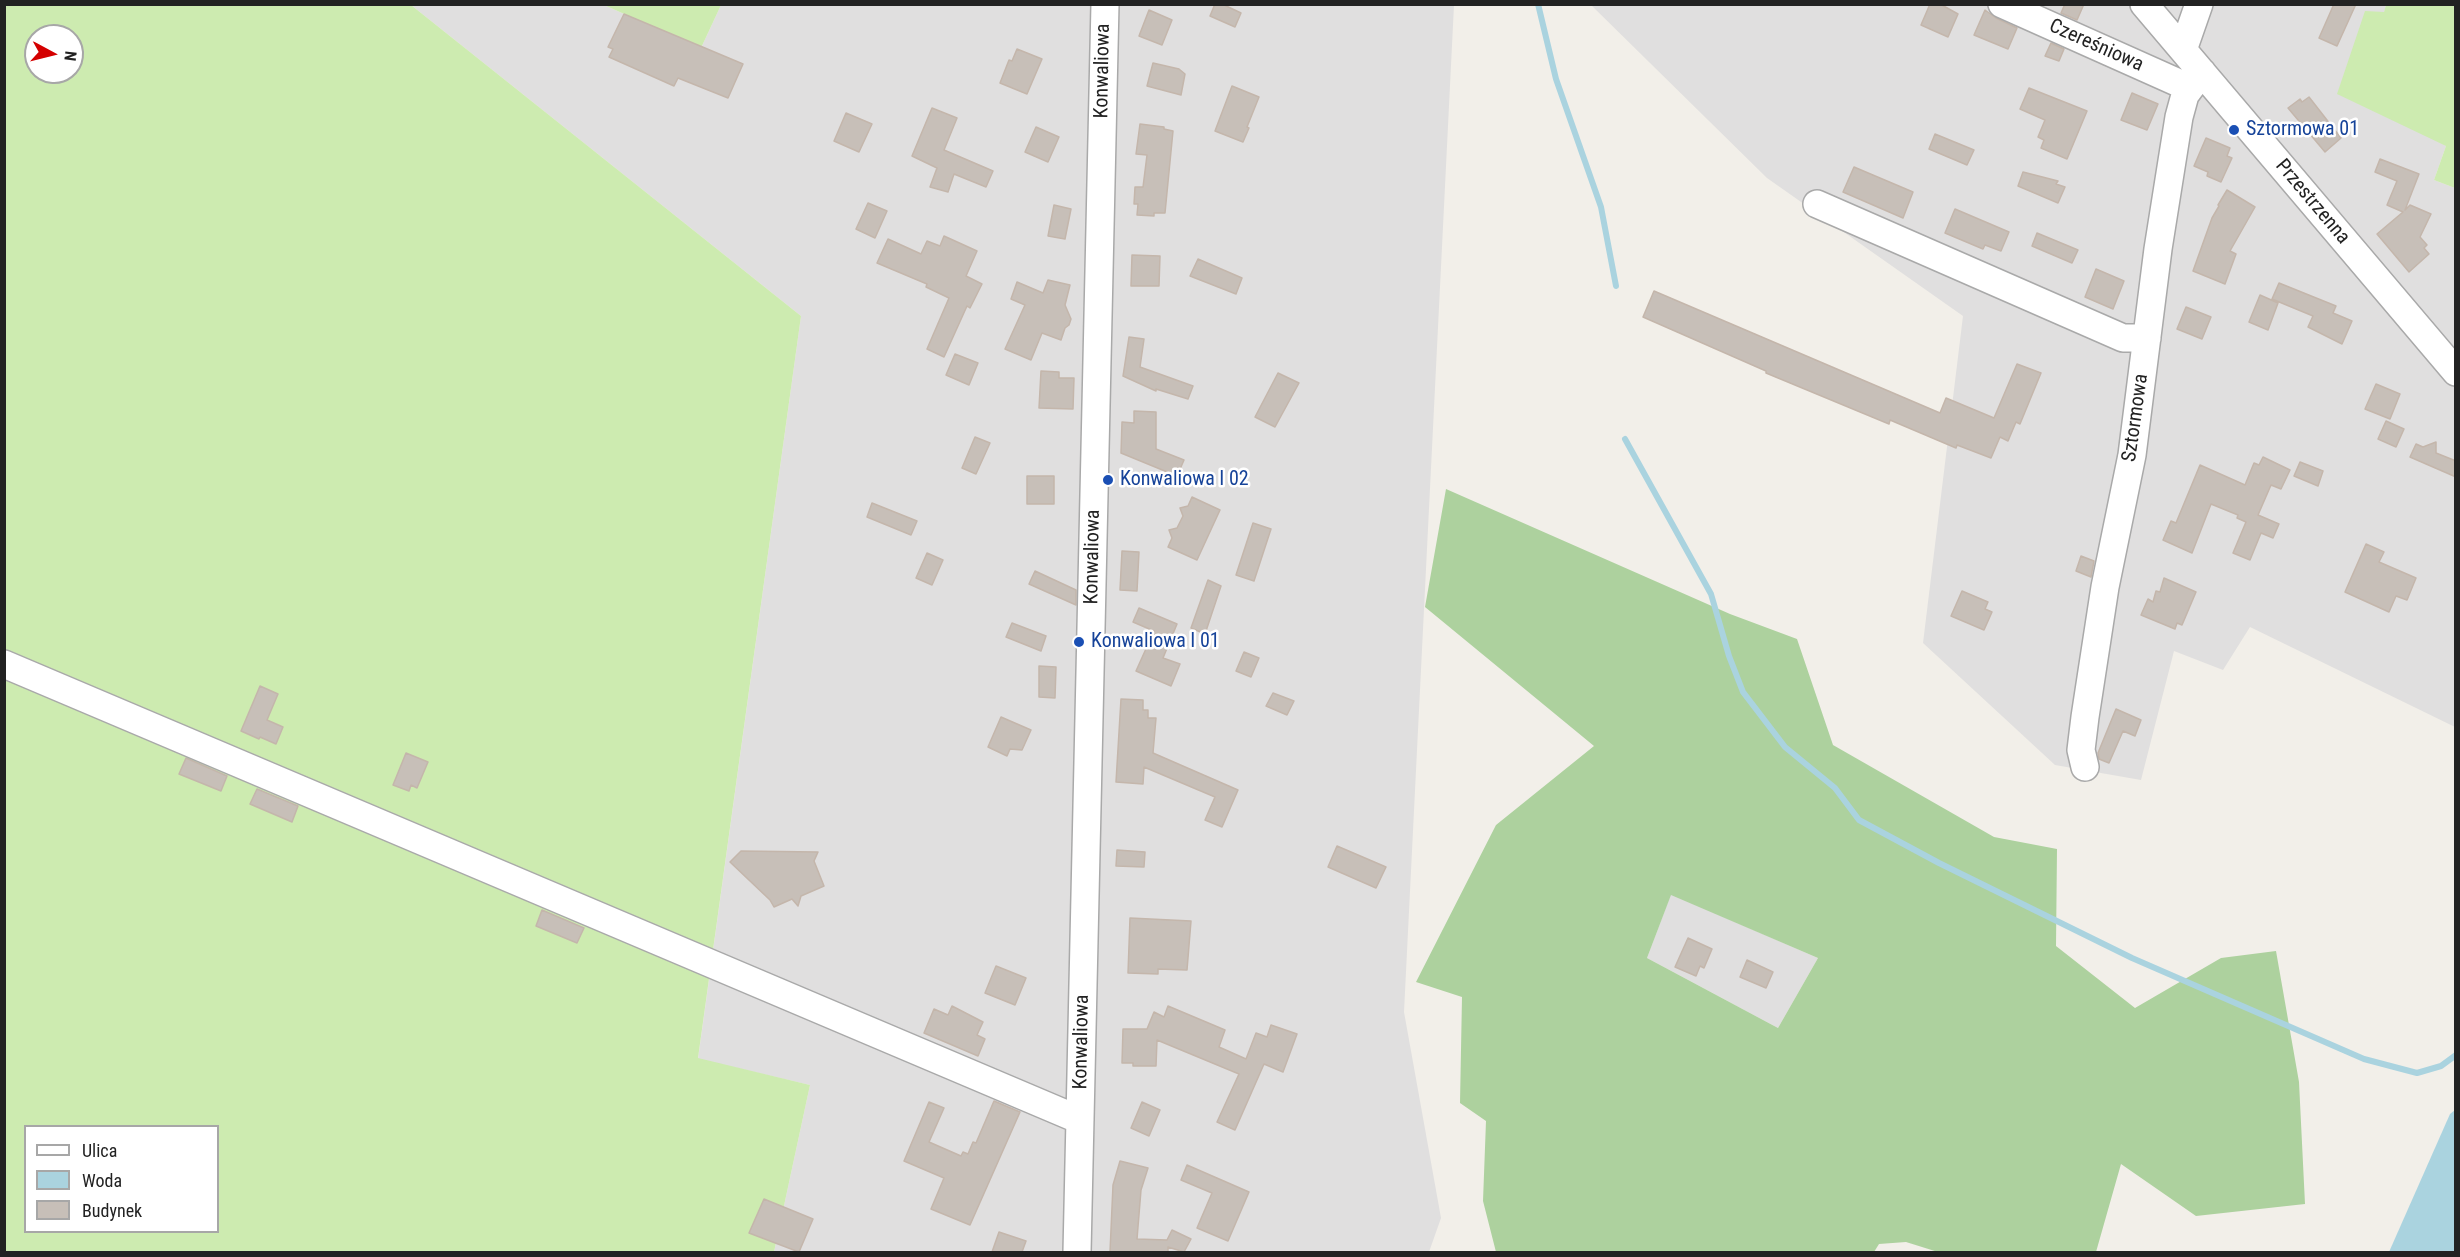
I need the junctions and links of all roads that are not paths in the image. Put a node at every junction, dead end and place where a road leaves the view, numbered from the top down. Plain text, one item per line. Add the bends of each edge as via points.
1 (1105, 4) edge
2 (2002, 4) edge
3 (2144, 4) edge
4 (2199, 4) edge
5 (2183, 50) junction
6 (2196, 80) junction
7 (1817, 204) dead end
8 (2147, 338) junction
9 (2456, 372) edge
10 (4, 664) edge
11 (2085, 767) dead end
12 (1080, 1120) junction
13 (1077, 1252) edge

1 - 12 street, Konwaliowa
2 - 6 street, Czereśniowa
3 - 5 street, Przestrzenna
4 - 5 street
5 - 6 street, Przestrzenna
6 - 8 street, Sztormowa via 2185,95 2179,117
6 - 9 street, Przestrzenna
7 - 8 street via 2123,338
8 - 11 street, Sztormowa via 2132,455 2105,587 2085,717 2081,750
10 - 12 street
12 - 13 street, Konwaliowa

